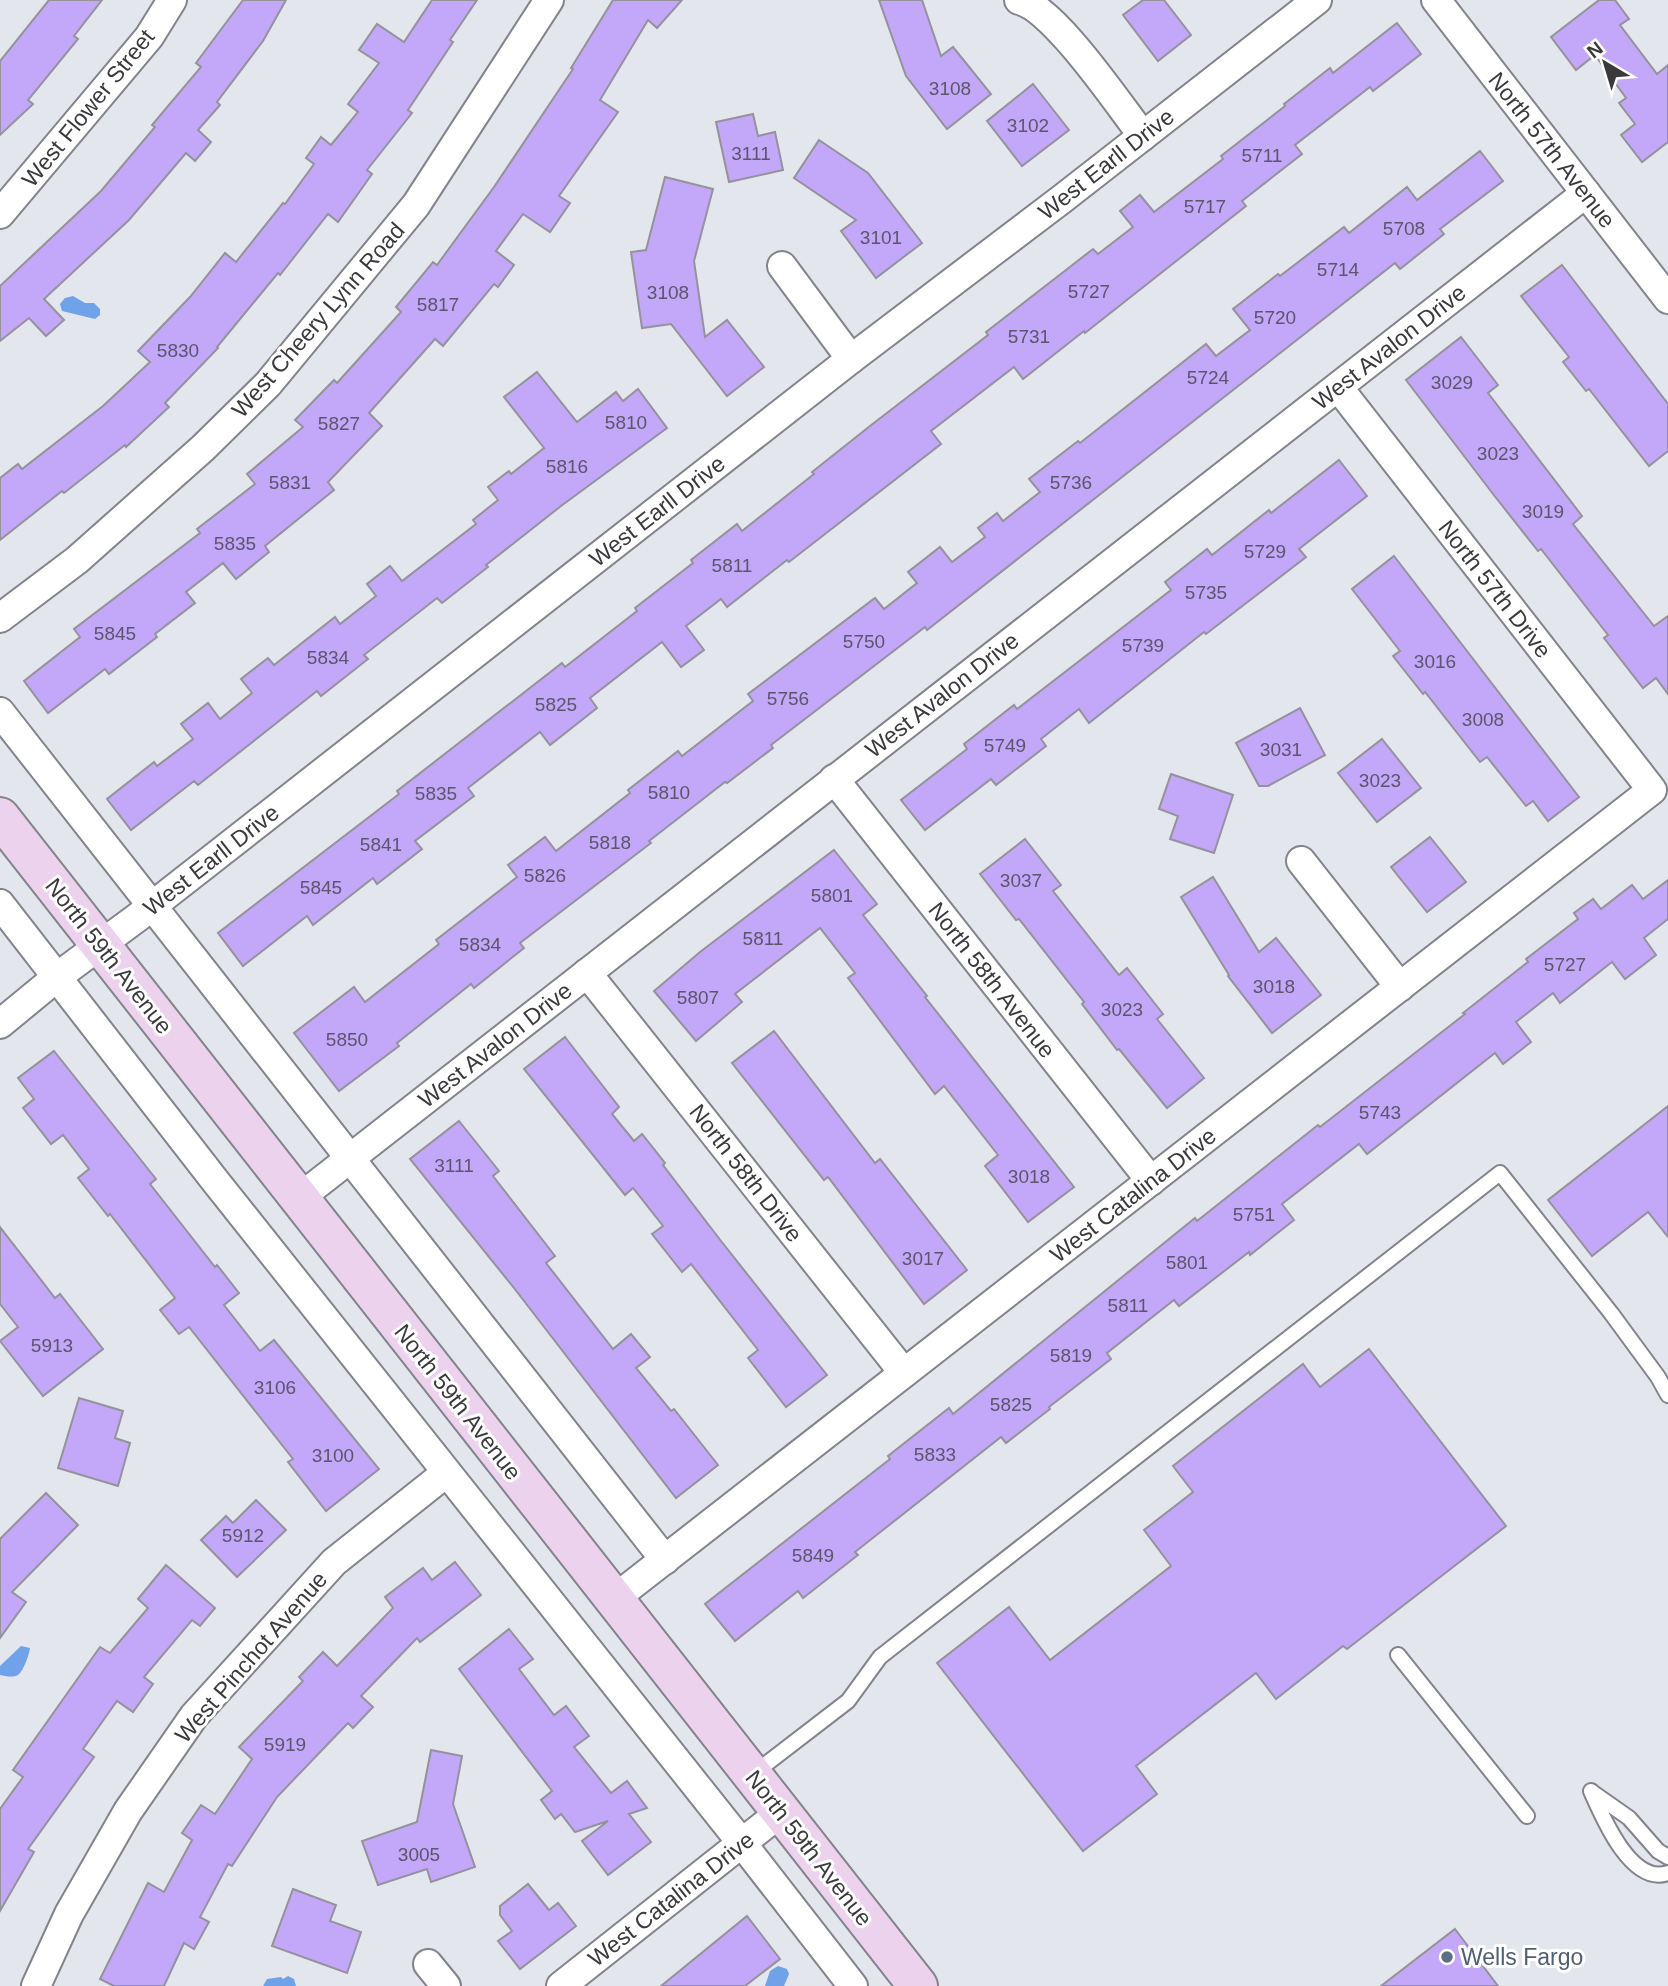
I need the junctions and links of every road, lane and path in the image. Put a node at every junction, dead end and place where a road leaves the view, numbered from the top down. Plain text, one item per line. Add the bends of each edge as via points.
1 (172, 0) edge
2 (549, 0) edge
3 (1019, 0) edge
4 (1317, 0) edge
5 (1436, 0) edge
6 (1143, 136) junction
7 (1586, 193) junction
8 (0, 214) edge
9 (782, 266) dead end
10 (1668, 299) edge
11 (851, 359) junction
12 (1338, 387) junction
13 (0, 618) edge
14 (0, 712) edge
15 (834, 779) junction
16 (1652, 790) joint
17 (0, 817) edge
18 (1301, 861) dead end
19 (0, 904) edge
20 (152, 906) junction
21 (101, 945) junction
22 (587, 973) junction
23 (58, 977) junction
24 (1399, 987) junction
25 (0, 1024) edge
26 (350, 1158) junction
27 (1151, 1181) junction
28 (298, 1199) junction
29 (904, 1373) junction
30 (1668, 1395) edge
31 (446, 1473) junction
32 (665, 1560) junction
33 (614, 1599) junction
34 (1398, 1655) dead end
35 (752, 1775) junction
36 (781, 1812) junction
37 (1527, 1816) dead end
38 (741, 1842) junction
39 (1668, 1857) edge
40 (1668, 1873) edge
41 (428, 1965) dead end
42 (36, 1986) edge
43 (446, 1986) edge
44 (561, 1986) edge
45 (853, 1986) edge
46 (918, 1986) edge

1 - 8 street, West Flower Street via 149,37
2 - 13 street, West Cheery Lynn Road via 416,205 268,384 77,561
3 - 6 street via 1055,24
4 - 6 street, West Earll Drive
5 - 7 street, North 57th Avenue
6 - 11 street, West Earll Drive
7 - 10 street, North 57th Avenue
7 - 12 street, West Avalon Drive
9 - 11 street
11 - 20 street, West Earll Drive
12 - 15 street, West Avalon Drive
12 - 16 street, North 57th Drive
14 - 20 street
15 - 22 street, West Avalon Drive
15 - 27 street, North 58th Avenue
16 - 24 street, West Catalina Drive
17 - 21 main road, North 59th Avenue
18 - 24 street
19 - 23 street
20 - 21 street, West Earll Drive
20 - 26 street
21 - 23 street, West Earll Drive
21 - 28 main road, North 59th Avenue
22 - 26 street, West Avalon Drive
22 - 29 street, North 58th Drive
23 - 25 street, West Earll Drive
23 - 31 street
24 - 27 street, West Catalina Drive
26 - 28 street, West Avalon Drive
26 - 32 street
27 - 29 street, West Catalina Drive
28 - 33 main road, North 59th Avenue
29 - 32 street, West Catalina Drive
30 - 35 lane via 1611,1313 1500,1173 880,1657 848,1701
31 - 38 street
31 - 42 street, West Pinchot Avenue via 334,1562 194,1716 121,1822 69,1914
32 - 33 street, West Catalina Drive
33 - 35 main road, North 59th Avenue
34 - 37 lane
35 - 36 main road, North 59th Avenue
36 - 38 street, West Catalina Drive
36 - 46 main road, North 59th Avenue
38 - 44 street, West Catalina Drive
38 - 45 street
39 - 40 lane via 1629,1818 1591,1791 1609,1832 1638,1867 1648,1873
41 - 43 street

